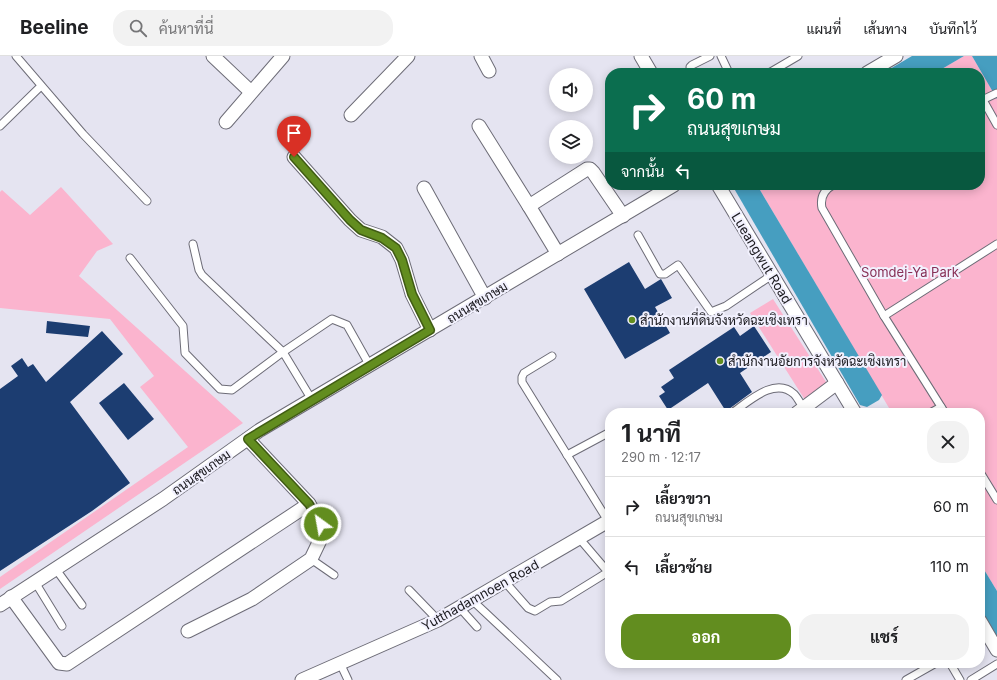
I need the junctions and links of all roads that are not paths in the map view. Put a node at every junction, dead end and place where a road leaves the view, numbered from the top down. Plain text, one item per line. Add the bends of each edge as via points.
1 (16, 56) edge
2 (213, 56) edge
3 (283, 56) edge
4 (408, 56) edge
5 (481, 56) edge
6 (641, 56) edge
7 (710, 56) edge
8 (721, 56) edge
9 (798, 56) edge
10 (896, 56) edge
11 (648, 68) edge
12 (690, 68) edge
13 (727, 68) edge
14 (778, 68) edge
15 (876, 68) edge
16 (489, 71) dead end
17 (41, 86) junction
18 (251, 92) junction
19 (994, 94) edge
20 (985, 99) edge
21 (985, 107) edge
22 (351, 115) dead end
23 (226, 122) dead end
24 (0, 126) edge
25 (479, 126) dead end
26 (997, 126) edge
27 (294, 157) dead end
28 (424, 188) dead end
29 (666, 190) edge
30 (721, 190) edge
31 (826, 190) edge
32 (147, 201) dead end
33 (529, 206) junction
34 (623, 216) junction
35 (638, 234) dead end
36 (193, 244) dead end
37 (997, 244) edge
38 (558, 254) junction
39 (130, 258) dead end
40 (772, 275) junction
41 (485, 298) junction
42 (884, 316) junction
43 (430, 330) junction
44 (283, 352) junction
45 (552, 356) dead end
46 (370, 366) junction
47 (837, 383) junction
48 (312, 400) junction
49 (739, 408) edge
50 (800, 408) edge
51 (807, 408) edge
52 (852, 408) edge
53 (942, 408) edge
54 (605, 435) edge
55 (248, 439) junction
56 (567, 455) junction
57 (985, 480) edge
58 (997, 500) edge
59 (309, 504) junction
60 (605, 515) edge
61 (605, 523) edge
62 (580, 538) junction
63 (311, 559) junction
64 (56, 568) junction
65 (605, 568) edge
66 (605, 574) edge
67 (334, 575) dead end
68 (35, 582) junction
69 (505, 582) junction
70 (409, 590) dead end
71 (12, 597) junction
72 (473, 601) junction
73 (0, 605) edge
74 (82, 605) dead end
75 (460, 608) junction
76 (438, 620) junction
77 (62, 626) dead end
78 (477, 627) dead end
79 (985, 630) edge
80 (188, 631) dead end
81 (997, 650) edge
82 (340, 663) junction
83 (997, 664) edge
84 (927, 668) edge
85 (953, 668) edge
86 (302, 680) edge
87 (348, 680) edge
88 (557, 680) edge
89 (906, 680) edge
90 (960, 680) edge
91 (971, 680) edge

1 - 17 lane
2 - 18 street
3 - 18 street
4 - 22 street
5 - 16 street
6 - 11 street
7 - 12 lane
8 - 13 lane
9 - 14 lane
10 - 15 street
17 - 24 lane
17 - 32 lane
18 - 23 street
19 - 20 lane
21 - 26 lane
25 - 33 street
27 - 43 street via 361,230 382,238 396,248 412,294
28 - 41 street
29 - 34 street, ถนนสุขเกษม
30 - 40 street, Lueangwut Road
31 - 42 lane via 822,197 822,208
33 - 34 street via 590,169
33 - 38 street
34 - 38 street, ถนนสุขเกษม
35 - 40 lane via 660,274 665,274 678,265 711,312 726,306
36 - 44 lane via 202,275
37 - 42 lane
38 - 41 street, ถนนสุขเกษม
39 - 44 lane via 184,326 185,353 220,389 232,390
40 - 47 street, Lueangwut Road
41 - 43 street, ถนนสุขเกษม
42 - 53 lane
43 - 46 street, ถนนสุขเกษม
44 - 46 lane via 332,319 347,325
44 - 48 lane
45 - 56 lane via 524,374 522,382
46 - 48 street, ถนนสุขเกษม
47 - 51 street
47 - 52 street, Lueangwut Road
48 - 55 street, ถนนสุขเกษม
49 - 50 lane via 766,389 785,388 794,394
54 - 56 lane
55 - 59 street
55 - 64 street, ถนนสุขเกษม via 163,499
56 - 60 lane
57 - 58 lane
59 - 63 street via 321,524 322,536
59 - 71 street via 67,664 59,663
61 - 62 street, Yutthadamnoen Road
62 - 65 lane
62 - 69 street, Yutthadamnoen Road
63 - 67 lane
63 - 80 street via 252,599
64 - 68 street, ถนนสุขเกษม
64 - 74 lane
66 - 69 lane via 561,601 550,602 539,610 528,608
68 - 71 street, ถนนสุขเกษม
68 - 77 lane
69 - 72 street, Yutthadamnoen Road
70 - 76 lane
71 - 73 street, ถนนสุขเกษม
72 - 75 street, Yutthadamnoen Road
72 - 88 lane
75 - 76 street, Yutthadamnoen Road
75 - 78 lane
76 - 82 street, Yutthadamnoen Road
79 - 81 street
82 - 86 street, Yutthadamnoen Road
82 - 87 lane
83 - 91 lane
84 - 89 lane
85 - 90 lane

